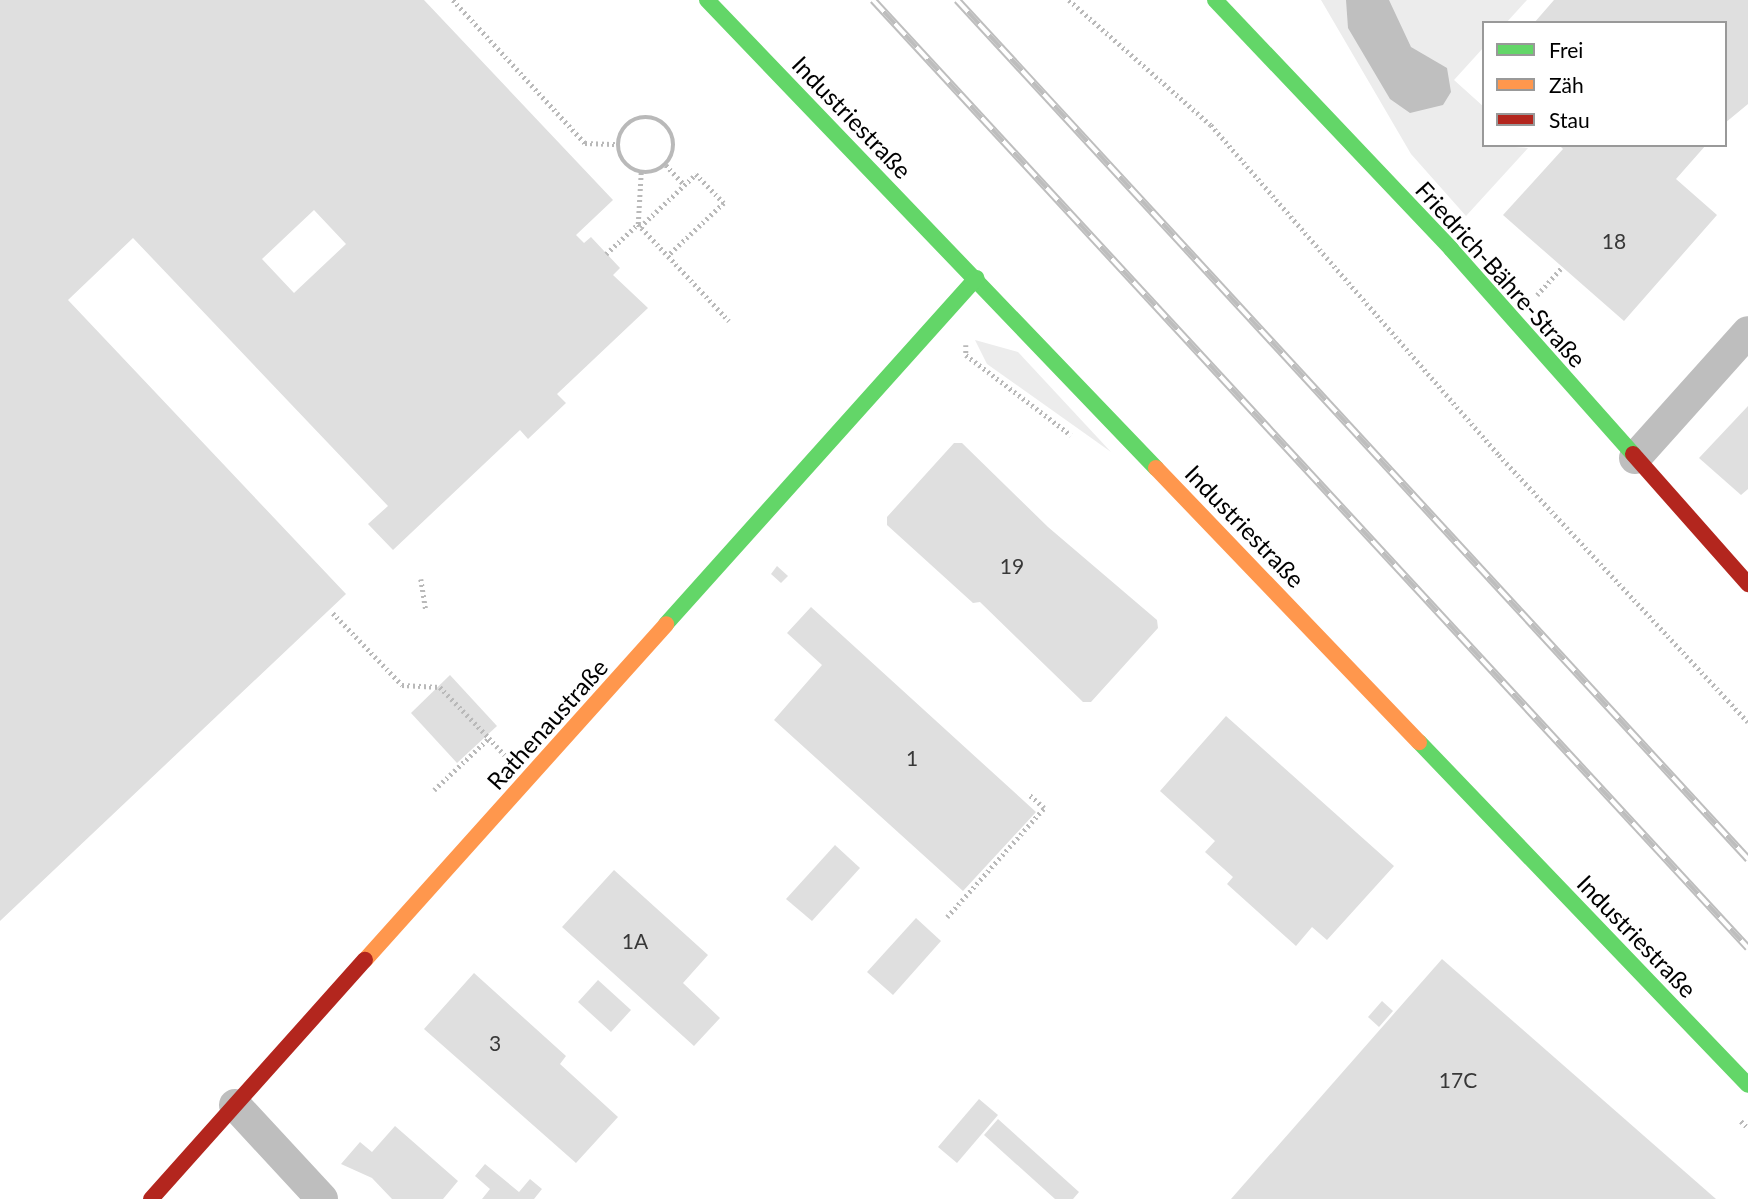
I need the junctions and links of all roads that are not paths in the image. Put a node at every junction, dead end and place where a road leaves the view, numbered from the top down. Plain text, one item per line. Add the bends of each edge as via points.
1 (707, 0) edge
2 (1214, 0) edge
3 (976, 278) junction
4 (1748, 332) edge
5 (1635, 458) junction
6 (1748, 584) edge
7 (1748, 1085) edge
8 (235, 1105) junction
9 (151, 1199) edge
10 (321, 1199) edge

1 - 3 street, Industriestraße
2 - 5 street, Friedrich-Bähre-Straße via 1451,249
3 - 7 street, Industriestraße
3 - 8 street, Rathenaustraße
4 - 5 street
5 - 6 street, Friedrich-Bähre-Straße
8 - 9 street, Rathenaustraße
8 - 10 street

